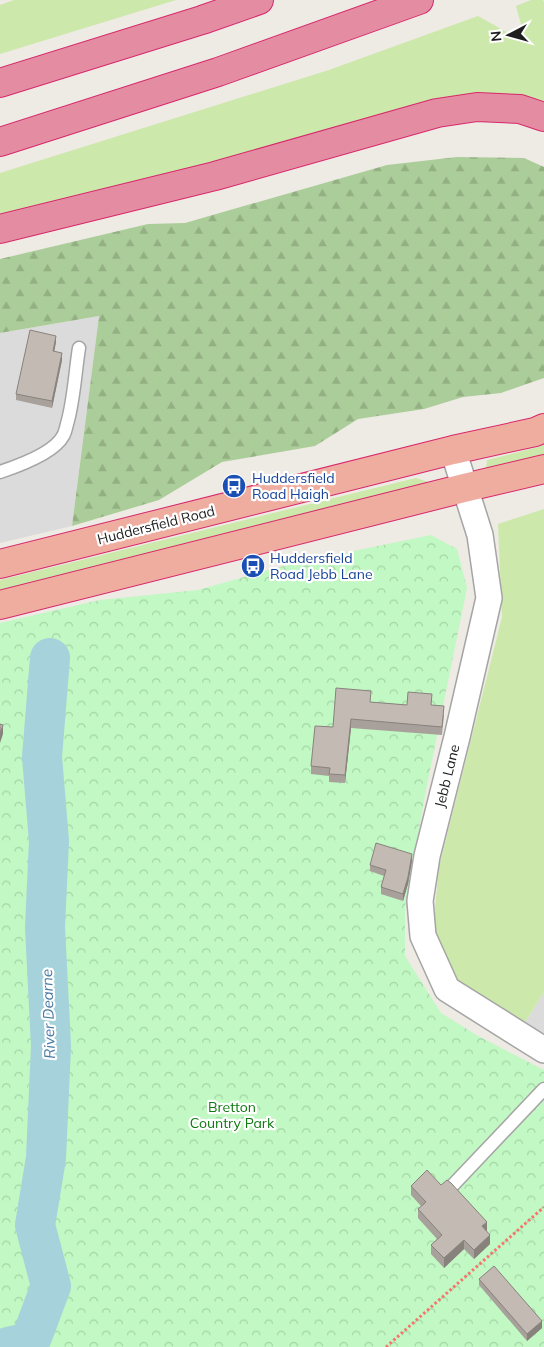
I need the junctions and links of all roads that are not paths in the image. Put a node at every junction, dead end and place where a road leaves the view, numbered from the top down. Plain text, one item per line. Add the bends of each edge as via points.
1 (259, 0) edge
2 (419, 0) edge
3 (0, 83) edge
4 (544, 117) edge
5 (0, 142) edge
6 (0, 229) edge
7 (79, 348) dead end
8 (544, 428) edge
9 (453, 450) junction
10 (544, 469) edge
11 (0, 472) edge
12 (464, 488) junction
13 (0, 564) edge
14 (0, 605) edge
15 (544, 1050) edge
16 (544, 1089) edge
17 (453, 1185) edge

1 - 3 highway
2 - 5 highway via 218,72
4 - 6 highway via 520,109 477,107 437,113 215,176
7 - 11 lane via 70,415 63,436 37,457
8 - 9 highway, Huddersfield Road
9 - 12 street, Jebb Lane
9 - 13 highway, Huddersfield Road
10 - 12 highway
12 - 14 highway
12 - 15 street, Jebb Lane via 480,535 489,598 427,856 420,901 423,936 447,989
16 - 17 lane

